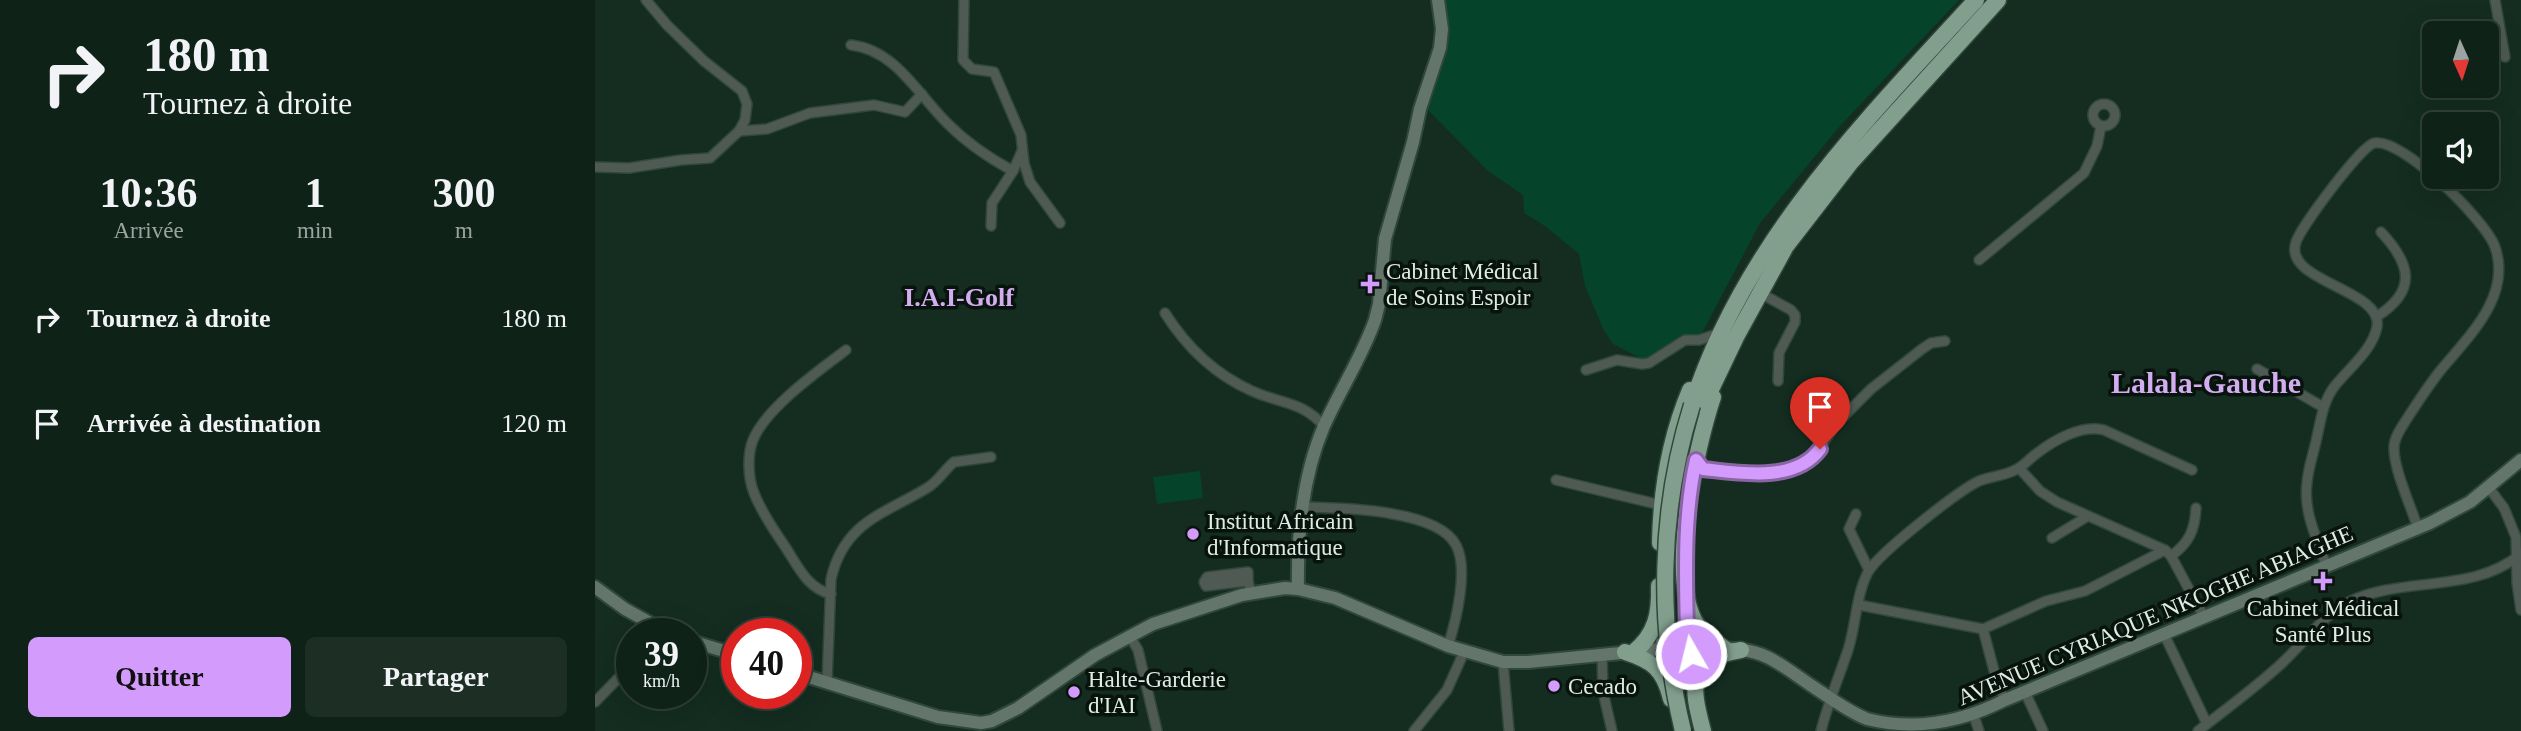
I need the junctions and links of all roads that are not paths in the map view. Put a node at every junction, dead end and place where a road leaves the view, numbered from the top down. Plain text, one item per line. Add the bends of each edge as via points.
1 (646, 0) edge
2 (964, 0) edge
3 (1438, 0) edge
4 (1976, 0) edge
5 (1998, 0) edge
6 (2495, 0) edge
7 (851, 44) dead end
8 (2505, 57) dead end
9 (922, 94) junction
10 (2101, 126) dead end
11 (739, 131) junction
12 (1023, 150) junction
13 (595, 167) edge
14 (1013, 171) junction
15 (1060, 223) dead end
16 (991, 226) dead end
17 (2381, 232) dead end
18 (1979, 260) dead end
19 (1760, 293) junction
20 (1165, 313) dead end
21 (2377, 317) junction
22 (1728, 335) junction
23 (1945, 341) dead end
24 (846, 350) dead end
25 (2257, 369) dead end
26 (1586, 370) dead end
27 (1777, 381) dead end
28 (1697, 405) junction
29 (2323, 407) junction
30 (1324, 426) junction
31 (991, 457) dead end
32 (1696, 460) junction
33 (2521, 460) edge
34 (2019, 468) junction
35 (2192, 470) dead end
36 (1556, 480) dead end
37 (2489, 488) junction
38 (1661, 505) junction
39 (1304, 507) junction
40 (2196, 508) dead end
41 (1856, 514) dead end
42 (2088, 516) junction
43 (2418, 528) junction
44 (2052, 538) dead end
45 (2168, 553) junction
46 (2519, 556) edge
47 (2326, 565) junction
48 (1869, 570) junction
49 (595, 587) edge
50 (1298, 589) junction
51 (831, 594) junction
52 (1686, 597) junction
53 (1659, 599) junction
54 (1859, 605) junction
55 (2521, 610) edge
56 (2204, 617) junction
57 (641, 618) edge
58 (1983, 629) junction
59 (2164, 634) junction
60 (1129, 635) junction
61 (1448, 646) junction
62 (1690, 646) junction
63 (1664, 649) junction
64 (1728, 649) junction
65 (1464, 652) junction
66 (1635, 652) junction
67 (1602, 654) junction
68 (1503, 662) junction
69 (812, 678) edge
70 (616, 680) edge
71 (827, 683) junction
72 (1694, 685) junction
73 (2025, 692) junction
74 (1671, 696) junction
75 (1829, 697) junction
76 (2005, 700) junction
77 (595, 702) edge
78 (1974, 716) junction
79 (2207, 724) junction
80 (981, 727) edge
81 (1891, 728) edge
82 (1938, 728) edge
83 (1508, 730) edge
84 (1157, 731) edge
85 (1414, 731) edge
86 (1612, 731) edge
87 (1677, 731) edge
88 (1683, 731) edge
89 (1692, 731) edge
90 (1703, 731) edge
91 (1821, 731) edge
92 (1979, 731) edge
93 (2043, 731) edge
94 (2198, 731) edge

1 - 11 street via 704,61 742,91 747,104
2 - 12 street via 963,60 972,69 994,72 1019,128
3 - 30 street via 1440,48 1385,239 1375,320
4 - 22 highway via 1861,125 1796,206 1766,248
5 - 19 highway via 1836,181 1786,246
6 - 8 street
7 - 9 street via 884,56
9 - 11 street via 905,112 874,105 837,109 810,113 767,130
9 - 14 street via 968,143
10 - 18 street via 2084,173
11 - 13 street via 710,158 629,168
12 - 14 street
12 - 15 street via 1030,182
14 - 16 street via 992,202
17 - 21 street via 2398,255 2406,281 2399,300
19 - 22 highway
19 - 27 street via 1795,315 1779,353
20 - 30 street via 1178,334 1211,368 1254,392 1313,414
21 - 29 street via 2370,342
21 - 43 street via 2362,300 2305,267 2295,249 2307,223 2344,173 2374,143 2402,152 2461,200 2495,246 2499,265 2498,284 2488,310 2395,440 2395,457
22 - 26 street via 1685,340 1649,363 1621,359
22 - 28 highway
22 - 32 highway
22 - 38 highway via 1700,364 1670,450
23 - 32 street via 1931,343 1871,389 1836,424 1813,458 1798,467 1767,473 1714,470 1703,469
24 - 51 street via 791,394 759,429 749,460 754,493 775,531 810,584
25 - 29 street
28 - 88 highway, bridge via 1675,470 1666,553 1665,604
28 - 89 highway via 1674,561 1679,675
29 - 47 street via 2306,490
30 - 39 street
31 - 51 street via 954,462 929,487 866,522 834,565
32 - 52 highway via 1687,520
33 - 37 street, AVENUE CYRIAQUE NKOGHE ABIAGHE
34 - 35 street via 2037,452 2093,427
34 - 42 street via 2046,496
34 - 48 street via 1977,482 1954,497
36 - 38 street
37 - 43 street, AVENUE CYRIAQUE NKOGHE ABIAGHE
37 - 46 street via 2511,521
38 - 53 highway
39 - 50 street
39 - 61 street via 1411,518 1449,534 1458,547 1461,575
40 - 45 street via 2189,541
41 - 48 street via 1850,529
42 - 44 street
42 - 45 street
43 - 47 street, AVENUE CYRIAQUE NKOGHE ABIAGHE
45 - 56 street
45 - 58 street via 2085,591 2046,601
46 - 55 street
46 - 79 street via 2479,576 2383,592 2344,605 2283,663
47 - 56 street, AVENUE CYRIAQUE NKOGHE ABIAGHE
48 - 54 street
49 - 57 street
50 - 60 street via 1249,587
50 - 61 street via 1363,608
51 - 71 street
52 - 62 highway
52 - 64 highway via 1697,625
53 - 63 highway
53 - 66 highway via 1654,630
54 - 58 street
54 - 75 street
56 - 59 street, AVENUE CYRIAQUE NKOGHE ABIAGHE
58 - 76 street
59 - 73 street, AVENUE CYRIAQUE NKOGHE ABIAGHE
59 - 79 street
60 - 80 street
60 - 84 street via 1143,667
61 - 65 street
62 - 63 street via 1680,663
62 - 63 street via 1673,632
62 - 64 street, AVENUE CYRIAQUE NKOGHE ABIAGHE
62 - 72 highway
63 - 66 street
63 - 74 highway
64 - 72 highway via 1707,661
64 - 75 street, AVENUE CYRIAQUE NKOGHE ABIAGHE via 1768,657
65 - 68 street
65 - 85 street via 1447,690
66 - 67 street
66 - 74 highway via 1662,673
67 - 68 street
67 - 86 street via 1603,692
68 - 83 street
69 - 71 street
70 - 77 street
71 - 80 street
72 - 90 highway
73 - 76 street, AVENUE CYRIAQUE NKOGHE ABIAGHE
73 - 93 street
74 - 87 highway
75 - 81 street, AVENUE CYRIAQUE NKOGHE ABIAGHE
75 - 91 street
76 - 78 street, AVENUE CYRIAQUE NKOGHE ABIAGHE
78 - 82 street, AVENUE CYRIAQUE NKOGHE ABIAGHE
78 - 92 street
79 - 94 street
81 - 82 street, AVENUE CYRIAQUE NKOGHE ABIAGHE

